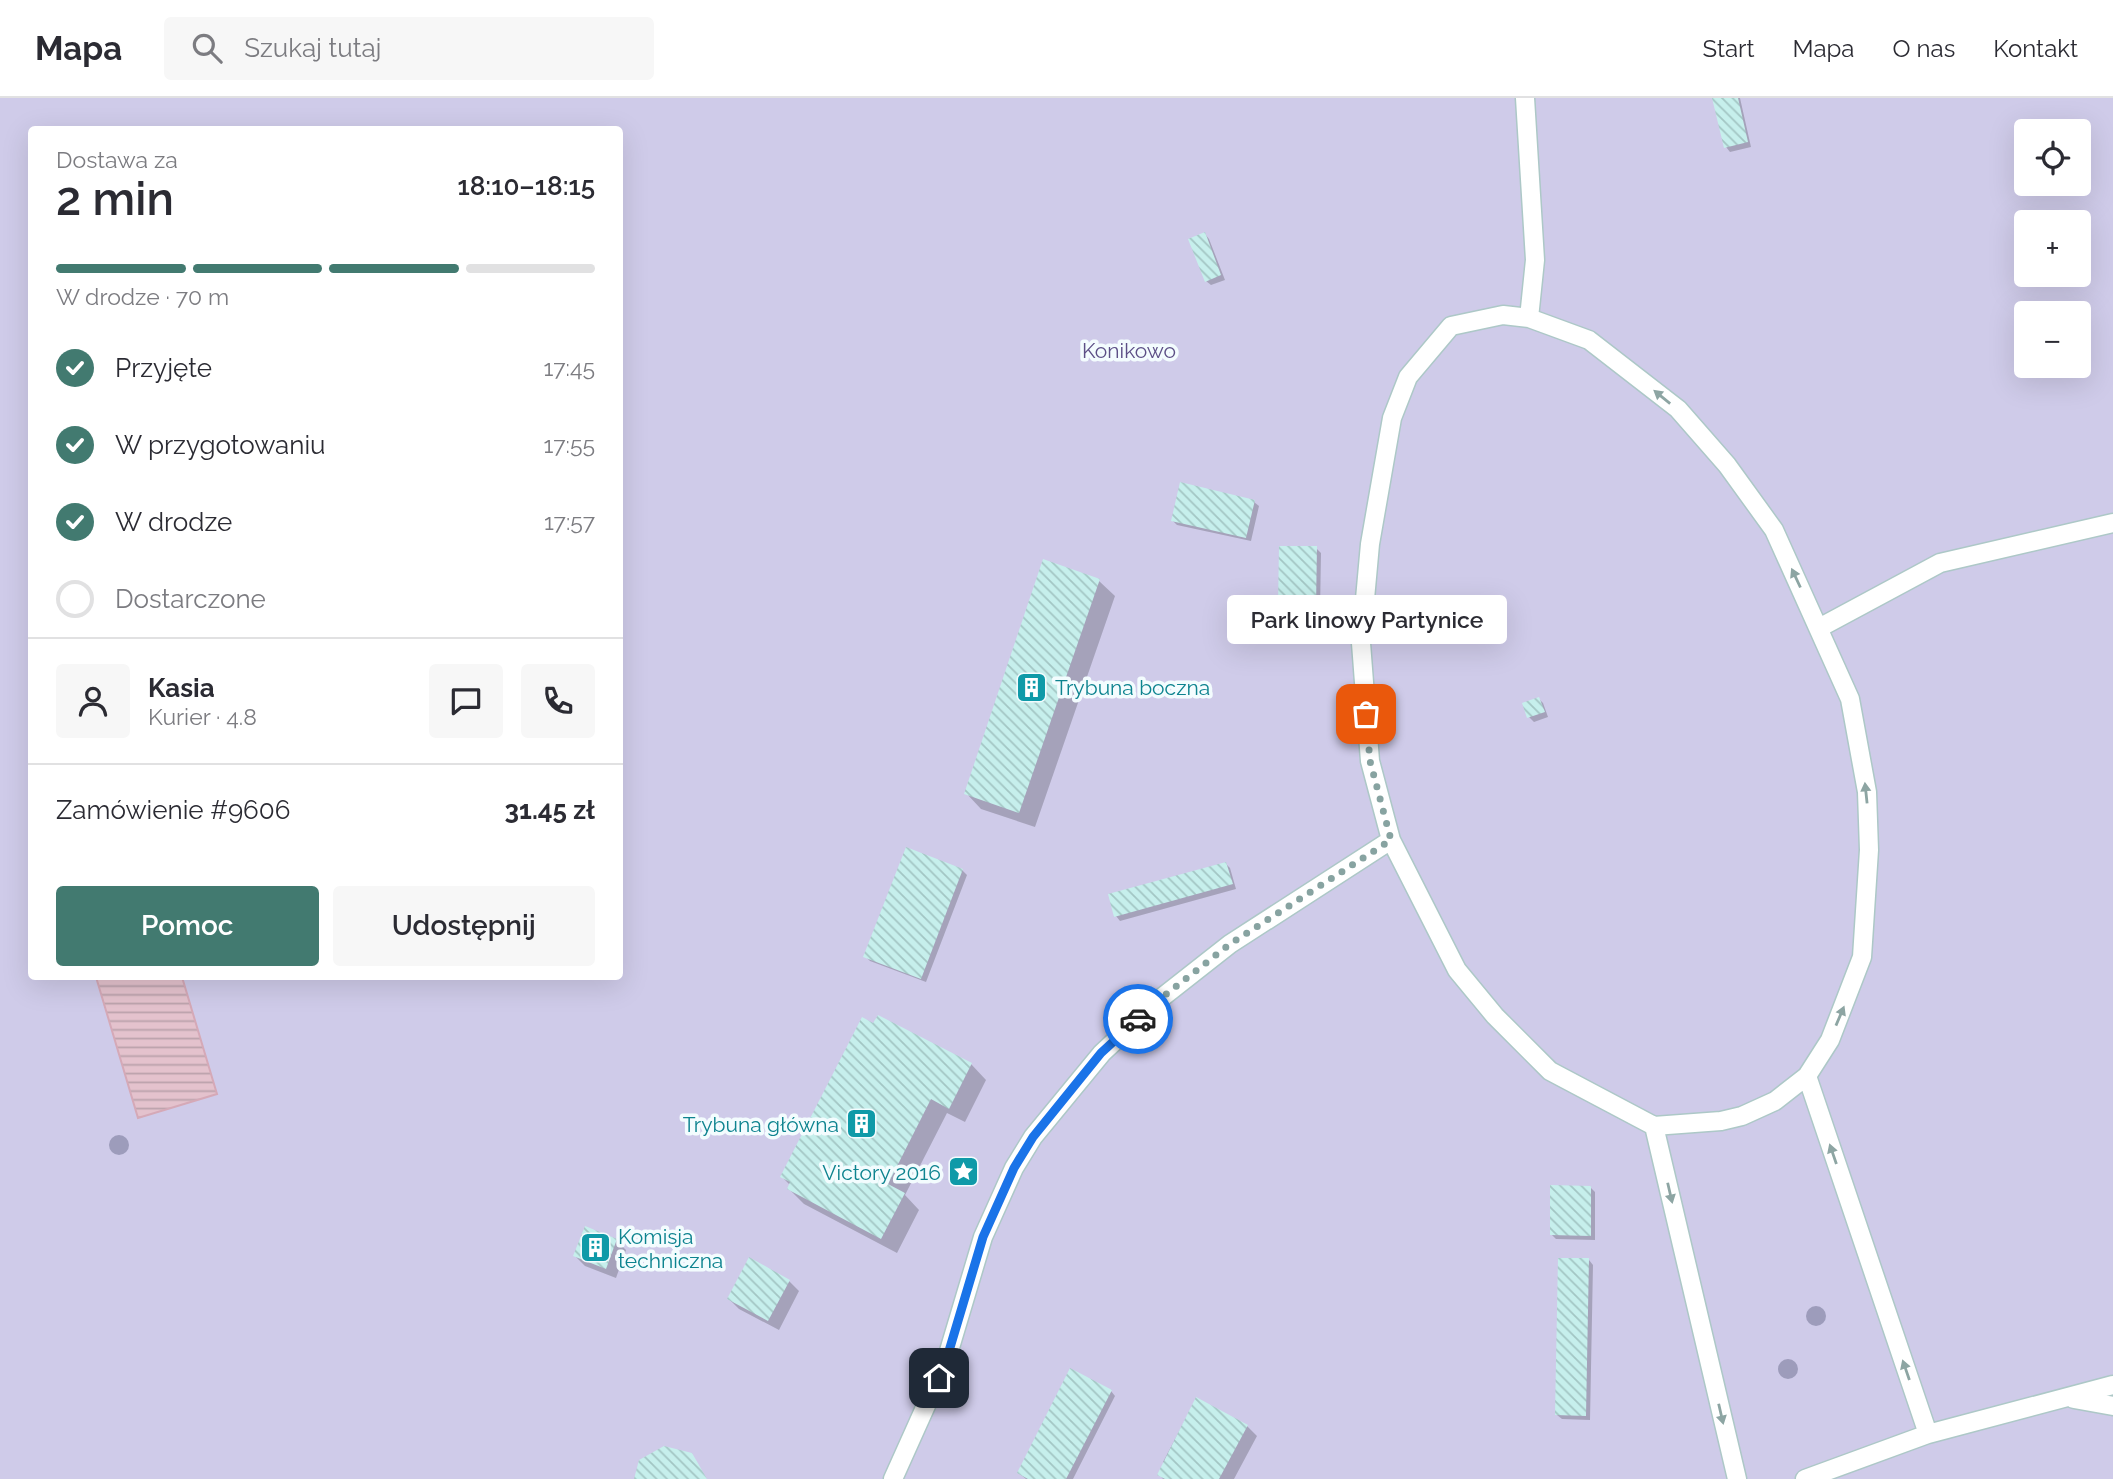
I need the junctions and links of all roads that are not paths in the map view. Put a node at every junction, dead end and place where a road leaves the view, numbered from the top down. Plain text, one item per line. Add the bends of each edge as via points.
1 (1525, 98) edge
2 (1529, 317) junction
3 (2113, 523) edge
4 (1819, 628) junction
5 (1391, 840) junction
6 (1807, 1076) junction
7 (1654, 1126) junction
8 (2113, 1385) edge
9 (2067, 1398) junction
10 (2113, 1406) edge
11 (1928, 1434) junction
12 (1836, 1473) edge
13 (893, 1479) edge
14 (1737, 1479) edge
15 (1805, 1479) edge

1 - 2 lane via 1535,260
4 -> 2 lane via 1774,530 1678,409 1589,340
2 - 5 lane via 1503,315 1451,326 1408,377 1392,418 1370,544 1361,643 1370,761
3 - 4 lane via 1940,562
6 -> 4 lane via 1830,1040 1862,957 1869,850 1867,792 1850,699
5 - 7 lane via 1457,970 1495,1016 1549,1071
5 - 13 lane via 1230,944 1160,999 1101,1053 1033,1137 983,1237 946,1361
6 - 7 lane via 1775,1101 1742,1116
11 -> 6 lane
7 -> 14 lane
8 - 9 lane
9 - 10 lane
9 - 11 lane
11 - 12 lane
12 - 15 lane

